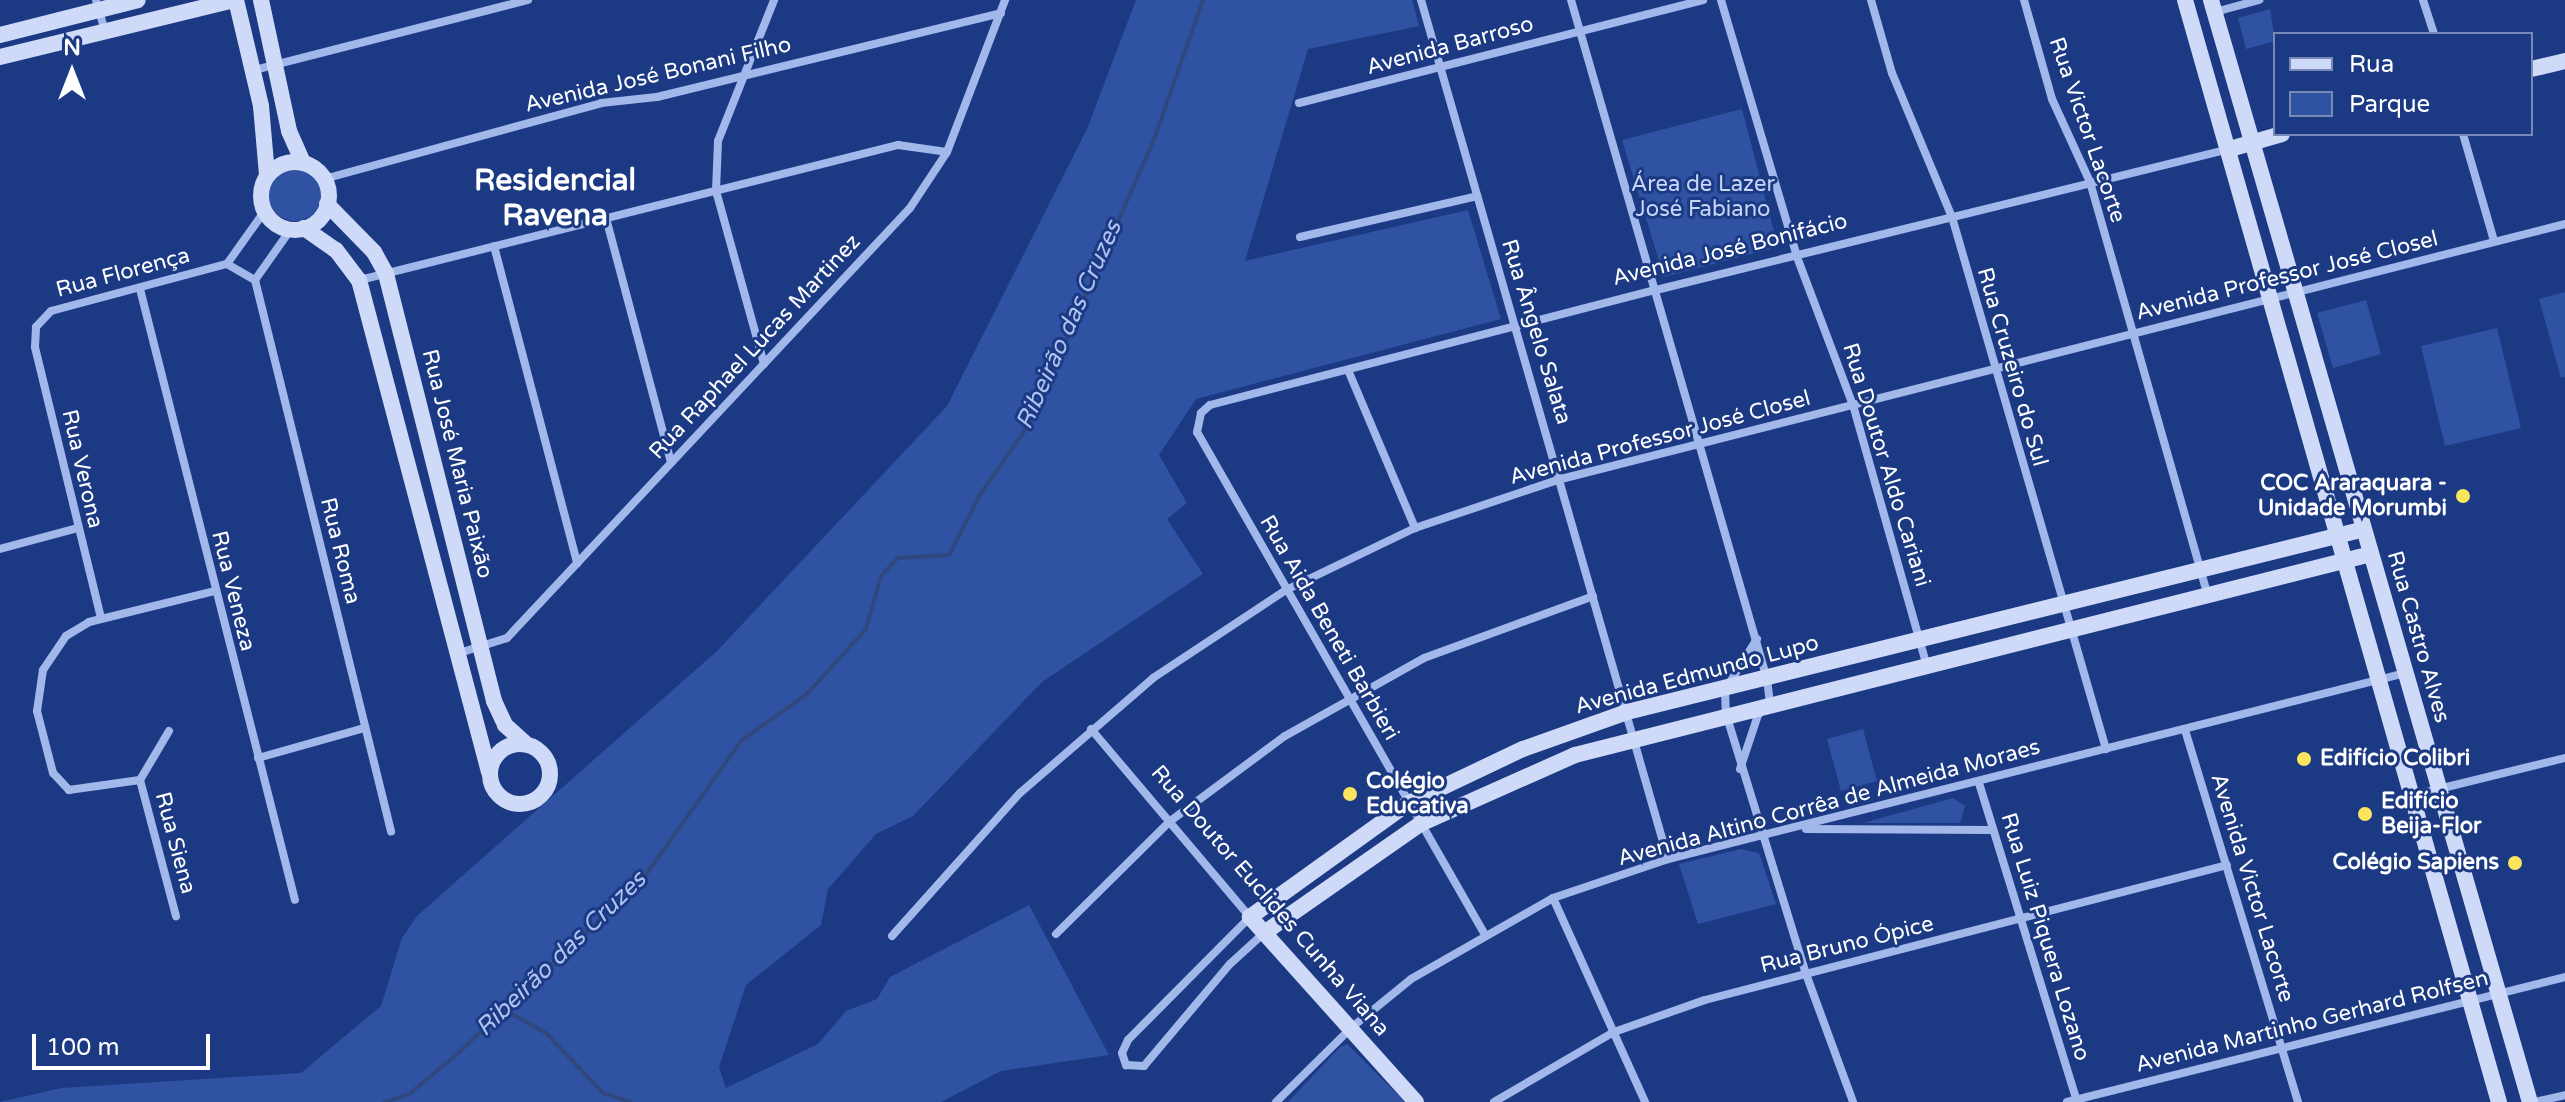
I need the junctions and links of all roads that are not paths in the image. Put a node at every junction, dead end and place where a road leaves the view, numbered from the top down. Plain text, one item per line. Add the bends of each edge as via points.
1 (138, 0) edge
2 (235, 0) edge
3 (261, 0) edge
4 (528, 0) edge
5 (774, 0) edge
6 (1005, 0) edge
7 (1421, 0) edge
8 (1571, 0) edge
9 (1703, 0) edge
10 (1721, 0) edge
11 (1871, 0) edge
12 (2024, 0) edge
13 (2185, 0) edge
14 (2259, 0) edge
15 (2423, 0) edge
16 (98, 5) edge
17 (2213, 6) edge
18 (1001, 13) junction
19 (105, 31) junction
20 (1580, 31) junction
21 (2433, 32) edge
22 (0, 35) edge
23 (0, 57) edge
24 (2565, 61) edge
25 (274, 65) junction
26 (1440, 68) junction
27 (2533, 69) edge
28 (251, 71) junction
29 (741, 76) junction
30 (1299, 103) dead end
31 (2275, 136) edge
32 (2464, 136) edge
33 (2253, 142) junction
34 (2230, 149) junction
35 (947, 152) junction
36 (303, 163) junction
37 (267, 175) junction
38 (324, 179) junction
39 (2090, 182) junction
40 (716, 191) junction
41 (1477, 196) junction
42 (327, 204) junction
43 (264, 212) junction
44 (1952, 217) junction
45 (606, 218) junction
46 (2565, 224) edge
47 (298, 229) junction
48 (1300, 237) dead end
49 (2494, 241) junction
50 (494, 246) junction
51 (1797, 257) junction
52 (227, 264) junction
53 (386, 274) junction
54 (255, 280) junction
55 (359, 280) junction
56 (140, 289) junction
57 (1656, 290) junction
58 (2299, 295) junction
59 (2273, 302) junction
60 (36, 327) joint
61 (1515, 327) junction
62 (2132, 334) junction
63 (764, 364) junction
64 (1348, 370) junction
65 (1992, 370) junction
66 (1853, 405) junction
67 (1197, 423) joint
68 (1698, 444) junction
69 (671, 462) junction
70 (1561, 479) junction
71 (78, 528) junction
72 (1415, 528) junction
73 (2364, 529) junction
74 (2339, 536) junction
75 (0, 549) edge
76 (2371, 554) junction
77 (2346, 560) junction
78 (577, 563) junction
79 (2201, 570) junction
80 (1286, 590) junction
81 (214, 591) junction
82 (1593, 596) junction
83 (2208, 596) junction
84 (2062, 603) junction
85 (101, 618) junction
86 (2070, 630) junction
87 (1757, 639) junction
88 (1920, 640) junction
89 (480, 647) junction
90 (455, 655) junction
91 (1927, 666) junction
92 (2405, 673) junction
93 (1767, 679) junction
94 (2381, 680) junction
95 (1725, 690) junction
96 (1349, 697) junction
97 (1770, 703) junction
98 (1627, 712) junction
99 (1726, 714) junction
100 (365, 728) junction
101 (1091, 729) junction
102 (2185, 730) junction
103 (169, 731) dead end
104 (1632, 736) junction
105 (526, 744) junction
106 (2106, 749) junction
107 (258, 758) junction
108 (2565, 758) edge
109 (1740, 769) junction
110 (489, 772) junction
111 (140, 780) junction
112 (1979, 783) junction
113 (2438, 788) junction
114 (2414, 795) junction
115 (1407, 804) junction
116 (1169, 822) junction
117 (1420, 824) junction
118 (1792, 829) junction
119 (1993, 830) junction
120 (391, 831) dead end
121 (1762, 837) junction
122 (1668, 859) junction
123 (2227, 865) junction
124 (1553, 898) junction
125 (295, 900) dead end
126 (176, 916) dead end
127 (1250, 917) junction
128 (2021, 919) junction
129 (1264, 933) junction
130 (1484, 933) junction
131 (1056, 934) dead end
132 (892, 936) dead end
133 (1806, 974) junction
134 (2565, 977) edge
135 (2497, 994) junction
136 (2470, 1001) junction
137 (1351, 1028) junction
138 (1614, 1032) junction
139 (2282, 1050) junction
140 (2565, 1095) edge
141 (2074, 1101) edge
142 (1276, 1102) edge
143 (1416, 1102) edge
144 (1494, 1102) edge
145 (1645, 1102) edge
146 (1853, 1102) edge
147 (2298, 1102) edge
148 (2499, 1102) edge
149 (2532, 1102) edge

1 - 16 street
2 - 19 street
2 - 28 street
3 - 25 street
4 - 25 street
5 - 29 street
6 - 18 street, Rua Raphael Lucas Martinez
7 - 26 street, Rua Ângelo Salata
8 - 20 street
9 - 20 street, Avenida Barroso
10 - 51 street, Rua Doutor Aldo Cariani
11 - 44 street, Rua Cruzeiro do Sul via 1892,73
12 - 39 street, Rua Victor Lacorte via 2052,99
13 - 34 street
14 - 17 street
15 - 21 street
16 - 19 street
16 - 22 street
17 - 33 street, Rua Castro Alves
18 - 29 street, Avenida José Bonani Filho
18 - 35 street, Rua Raphael Lucas Martinez
19 - 23 street
20 - 26 street, Avenida Barroso
20 - 57 street
24 - 27 street
25 - 28 street
25 - 36 street
26 - 30 street, Avenida Barroso
26 - 41 street, Rua Ângelo Salata
28 - 37 street
29 - 38 street, Avenida José Bonani Filho via 601,103
29 - 40 street via 718,141
31 - 33 street, Avenida José Bonifácio
32 - 49 street
33 - 34 street, Avenida José Bonifácio
33 - 58 street, Rua Castro Alves
34 - 39 street, Avenida José Bonifácio
34 - 59 street
35 - 40 street via 898,145
35 - 63 street, Rua Raphael Lucas Martinez via 910,208
36 - 37 street via 290,162
36 - 38 street
37 - 43 street via 262,187
38 - 42 street
39 - 44 street, Avenida José Bonifácio
39 - 62 street, Rua Victor Lacorte
40 - 45 street
40 - 63 street
41 - 48 street
41 - 61 street, Rua Ângelo Salata
42 - 47 street
42 - 53 street, Rua José Maria Paixão via 374,252
43 - 47 street
43 - 52 street
44 - 51 street, Avenida José Bonifácio
44 - 65 street, Rua Cruzeiro do Sul
45 - 50 street
45 - 69 street
46 - 49 street, Avenida Professor José Closel
47 - 54 street
47 - 55 street via 336,250
49 - 58 street, Avenida Professor José Closel
50 - 53 street
50 - 78 street
51 - 57 street, Avenida José Bonifácio
51 - 66 street, Rua Doutor Aldo Cariani
52 - 54 street
52 - 56 street, Rua Florença
53 - 55 street
53 - 89 street, Rua José Maria Paixão
54 - 100 street, Rua Roma
55 - 90 street
56 - 60 street, Rua Florença via 51,311
56 - 81 street, Rua Veneza
57 - 61 street, Avenida José Bonifácio
57 - 68 street
58 - 59 street, Avenida Professor José Closel
58 - 73 street, Rua Castro Alves
59 - 62 street, Avenida Professor José Closel
59 - 74 street
60 - 71 street, Rua Verona
61 - 64 street, Avenida José Bonifácio
61 - 70 street, Rua Ângelo Salata
62 - 65 street, Avenida Professor José Closel
62 - 79 street, Rua Victor Lacorte
63 - 69 street, Rua Raphael Lucas Martinez
64 - 67 street, Avenida José Bonifácio via 1210,405
64 - 72 street
65 - 66 street, Avenida Professor José Closel
65 - 84 street, Rua Cruzeiro do Sul
66 - 68 street, Avenida Professor José Closel
66 - 88 street, Rua Doutor Aldo Cariani
67 - 80 street, Rua Aida Beneti Barbieri
68 - 70 street, Avenida Professor José Closel
68 - 87 street
69 - 78 street, Rua Raphael Lucas Martinez
70 - 72 street, Avenida Professor José Closel
70 - 82 street, Rua Ângelo Salata
71 - 75 street
71 - 85 street, Rua Verona
72 - 80 street, Avenida Professor José Closel
73 - 74 street, Avenida Edmundo Lupo
73 - 76 street, Rua Castro Alves
74 - 77 street
74 - 79 street, Avenida Edmundo Lupo
76 - 77 street, Avenida Edmundo Lupo
76 - 92 street, Rua Castro Alves
77 - 83 street, Avenida Edmundo Lupo
77 - 94 street
78 - 89 street, Rua Raphael Lucas Martinez via 507,638
79 - 83 street, Rua Victor Lacorte
79 - 84 street, Avenida Edmundo Lupo
80 - 96 street, Rua Aida Beneti Barbieri
80 - 101 street, Avenida Professor José Closel via 1192,650
81 - 85 street
81 - 107 street, Rua Veneza
82 - 96 street via 1505,624
82 - 98 street, Rua Ângelo Salata
83 - 86 street, Avenida Edmundo Lupo
84 - 86 street, Rua Cruzeiro do Sul
84 - 88 street, Avenida Edmundo Lupo
85 - 111 street via 57,646 39,683 37,711 53,773 65,788 83,792
86 - 91 street, Avenida Edmundo Lupo
86 - 106 street, Rua Cruzeiro do Sul
87 - 93 street
87 - 95 street
88 - 91 street, Rua Doutor Aldo Cariani
88 - 93 street, Avenida Edmundo Lupo
89 - 90 street, Rua Raphael Lucas Martinez
89 - 105 street, Rua José Maria Paixão via 496,709
90 - 110 street
91 - 97 street, Avenida Edmundo Lupo
92 - 94 street, Avenida Altino Corrêa de Almeida Moraes
92 - 113 street, Rua Castro Alves
93 - 95 street, Avenida Edmundo Lupo
93 - 97 street
94 - 102 street, Avenida Altino Corrêa de Almeida Moraes
94 - 114 street
95 - 98 street, Avenida Edmundo Lupo
95 - 99 street
96 - 115 street, Rua Aida Beneti Barbieri
96 - 116 street via 1285,736
97 - 99 street, Avenida Edmundo Lupo
97 - 109 street via 1758,715
98 - 104 street, Rua Ângelo Salata
98 - 115 street, Avenida Edmundo Lupo via 1523,749
99 - 104 street, Avenida Edmundo Lupo
99 - 109 street
100 - 107 street
100 - 120 street, Rua Roma
101 - 116 street, Rua Doutor Euclides Cunha Viana
101 - 132 street, Avenida Professor José Closel via 976,839
102 - 106 street, Avenida Altino Corrêa de Almeida Moraes
102 - 123 street, Avenida Victor Lacorte
103 - 111 street
104 - 117 street, Avenida Edmundo Lupo via 1521,775
104 - 122 street, Rua Ângelo Salata
105 - 110 street via 501,750
105 - 110 street via 550,767 538,798 506,800
106 - 112 street, Avenida Altino Corrêa de Almeida Moraes
107 - 125 street, Rua Veneza
108 - 113 street
109 - 121 street
111 - 126 street, Rua Siena
112 - 118 street, Avenida Altino Corrêa de Almeida Moraes
112 - 119 street, Rua Luiz Piquera Lozano
113 - 114 street
113 - 135 street, Rua Castro Alves
114 - 136 street
115 - 117 street, Rua Aida Beneti Barbieri
115 - 127 street, Avenida Edmundo Lupo
116 - 127 street, Rua Doutor Euclides Cunha Viana
116 - 131 street
117 - 129 street, Avenida Edmundo Lupo
117 - 130 street, Rua Aida Beneti Barbieri
118 - 119 street
118 - 121 street, Avenida Altino Corrêa de Almeida Moraes
119 - 128 street, Rua Luiz Piquera Lozano
121 - 122 street, Avenida Altino Corrêa de Almeida Moraes
121 - 133 street
122 - 124 street, Avenida Altino Corrêa de Almeida Moraes
123 - 128 street, Rua Bruno Ópice
123 - 139 street, Avenida Victor Lacorte
124 - 130 street, Avenida Altino Corrêa de Almeida Moraes
124 - 138 street
127 - 129 street, Rua Doutor Euclides Cunha Viana
127 - 129 street, Avenida Edmundo Lupo via 1128,1040 1122,1053 1130,1069 1144,1066
128 - 133 street, Rua Bruno Ópice
128 - 141 street, Rua Luiz Piquera Lozano
129 - 137 street, Rua Doutor Euclides Cunha Viana
130 - 137 street, Avenida Altino Corrêa de Almeida Moraes
133 - 138 street, Rua Bruno Ópice
133 - 146 street
134 - 135 street, Avenida Martinho Gerhard Rolfsen
135 - 136 street, Avenida Martinho Gerhard Rolfsen
135 - 149 street, Rua Castro Alves
136 - 139 street, Avenida Martinho Gerhard Rolfsen
136 - 148 street
137 - 142 street, Avenida Altino Corrêa de Almeida Moraes
137 - 143 street, Rua Doutor Euclides Cunha Viana
138 - 144 street, Rua Bruno Ópice
138 - 145 street
139 - 141 street, Avenida Martinho Gerhard Rolfsen
139 - 147 street, Avenida Victor Lacorte
140 - 149 street

